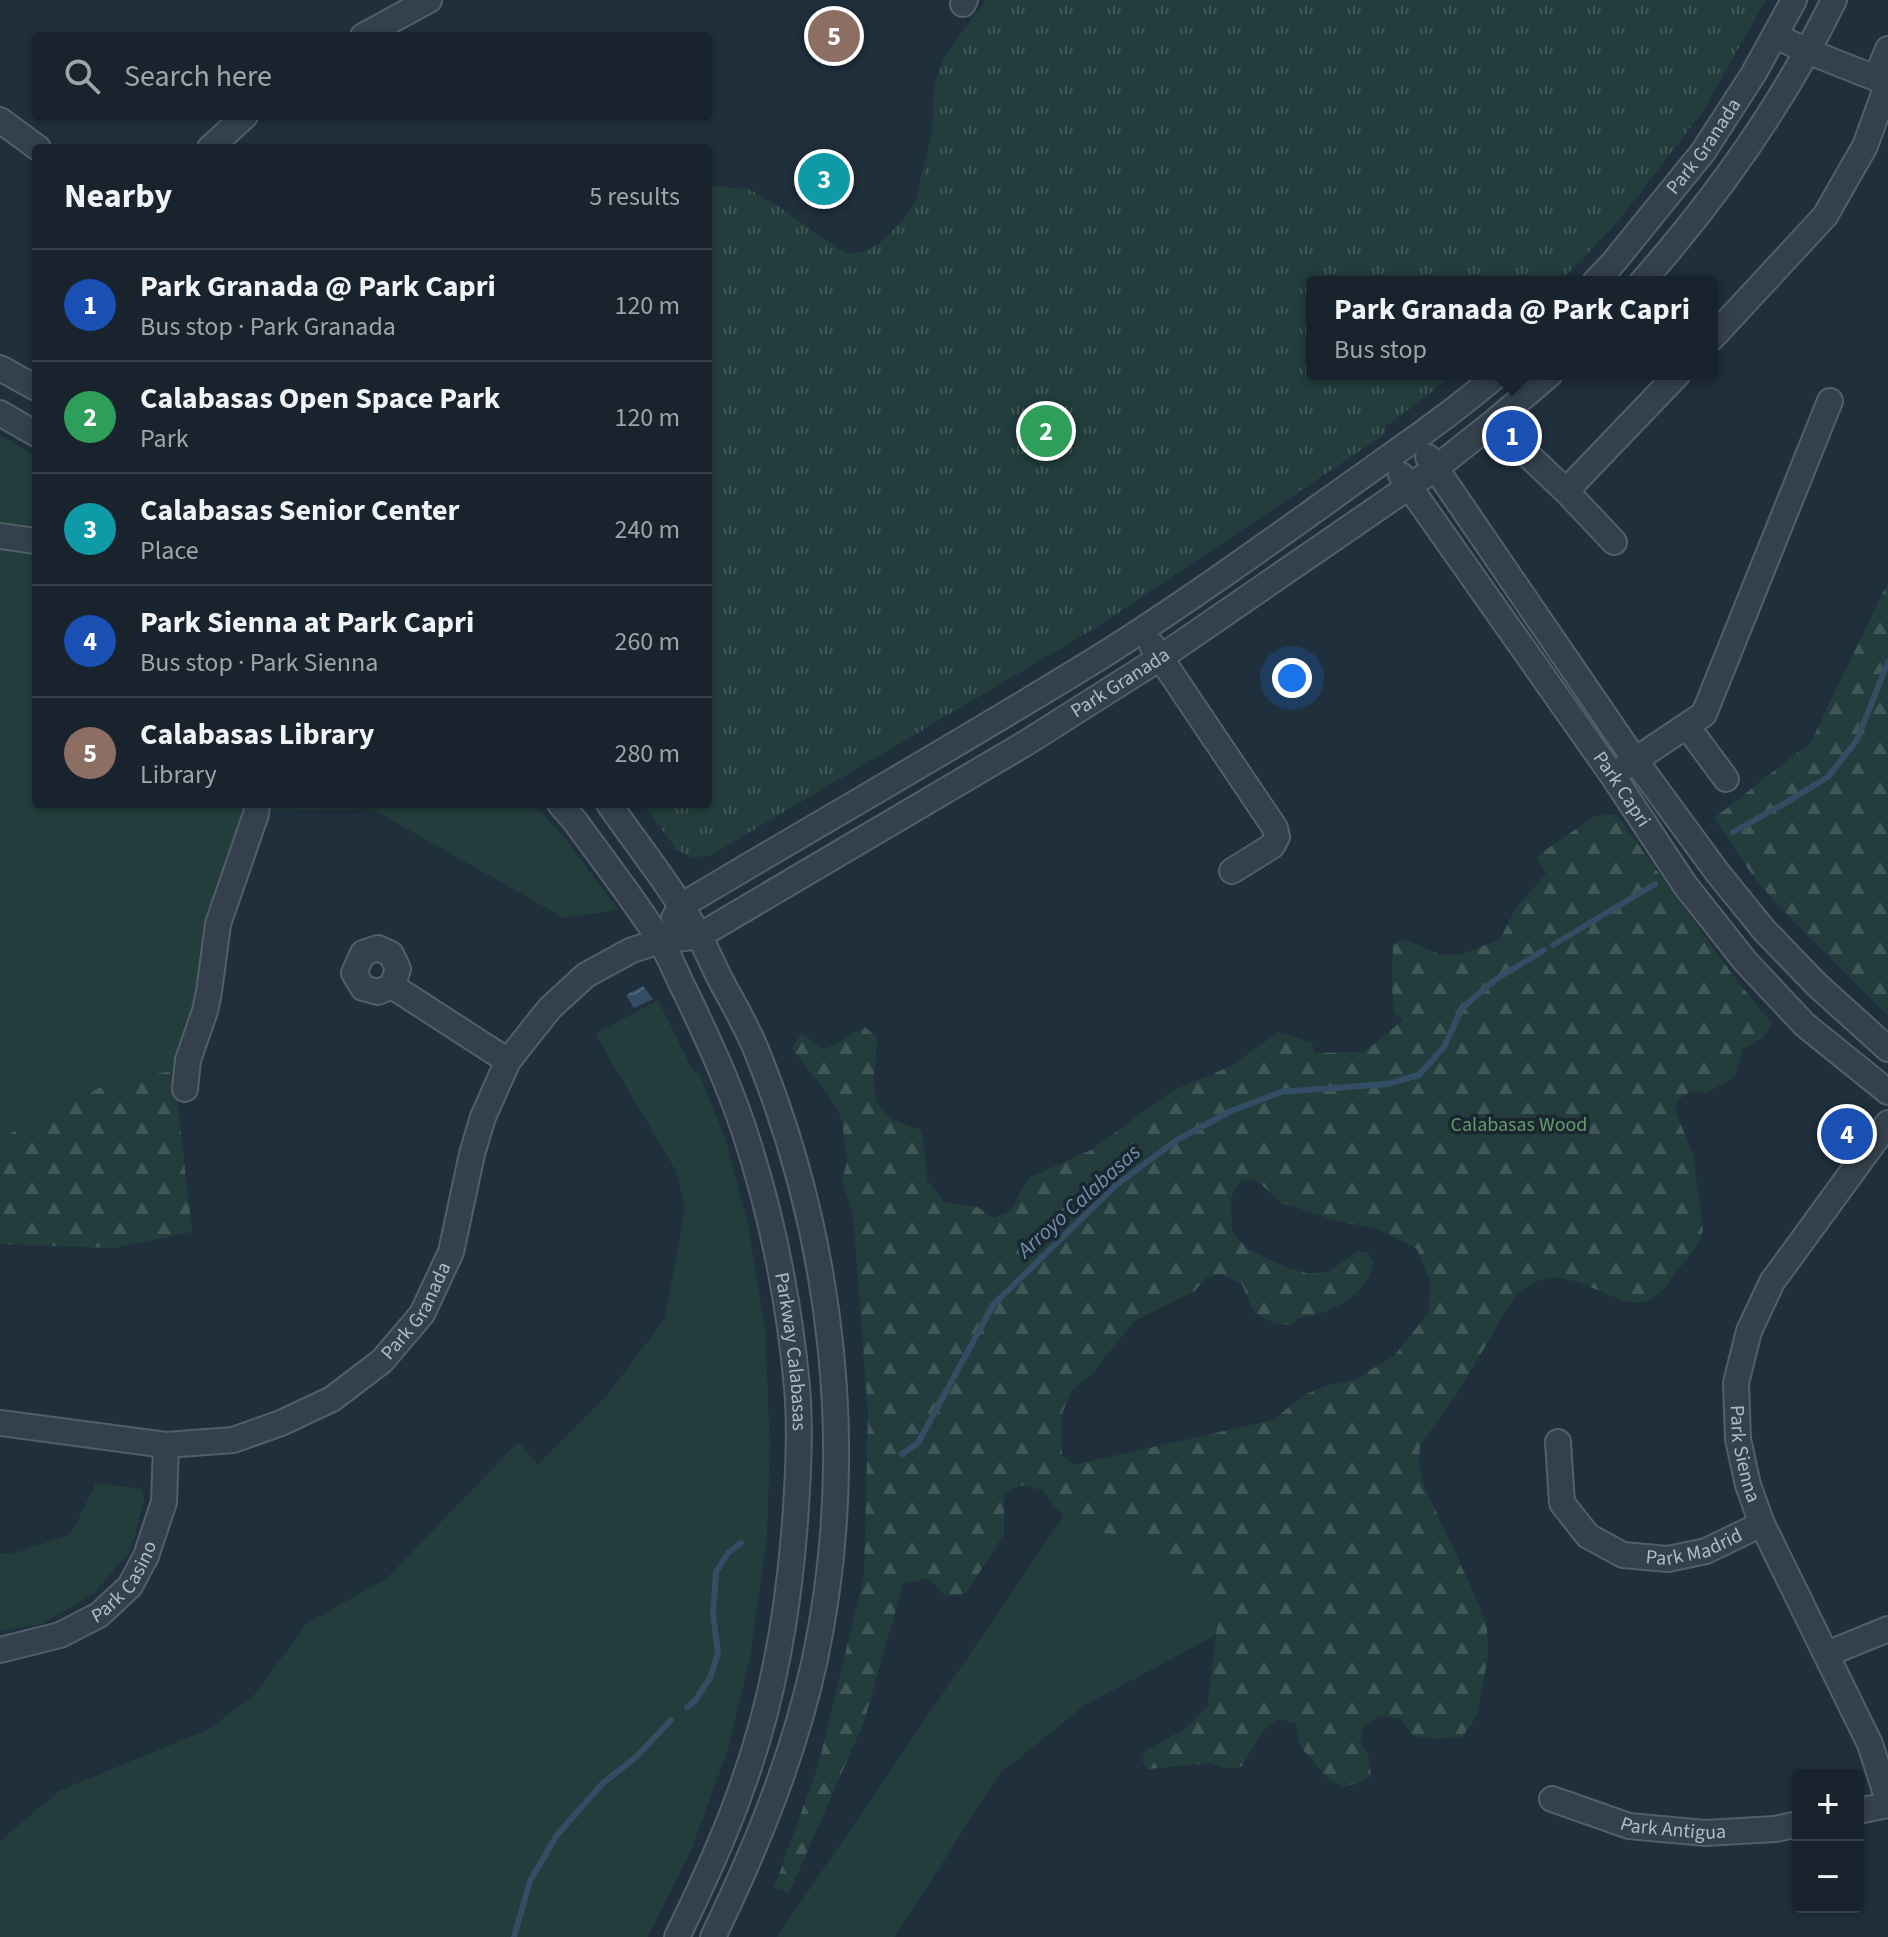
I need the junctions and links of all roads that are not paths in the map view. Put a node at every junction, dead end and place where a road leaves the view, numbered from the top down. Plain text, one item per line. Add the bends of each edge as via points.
1 (429, 0) edge
2 (1794, 0) edge
3 (1834, 0) edge
4 (370, 32) edge
5 (1776, 36) junction
6 (1888, 49) edge
7 (1807, 51) junction
8 (1876, 78) junction
9 (0, 120) edge
10 (241, 120) edge
11 (33, 144) edge
12 (214, 144) edge
13 (1601, 276) edge
14 (1647, 276) edge
15 (1718, 332) edge
16 (0, 368) edge
17 (1491, 380) edge
18 (1543, 380) edge
19 (1672, 380) edge
20 (32, 386) edge
21 (1830, 401) dead end
22 (0, 413) edge
23 (32, 427) edge
24 (1414, 439) junction
25 (1389, 456) junction
26 (1529, 456) dead end
27 (1436, 468) junction
28 (1409, 486) junction
29 (1566, 491) junction
30 (0, 536) edge
31 (32, 540) edge
32 (1614, 542) dead end
33 (1143, 629) junction
34 (1160, 658) junction
35 (1687, 726) junction
36 (1635, 760) junction
37 (1613, 776) junction
38 (1726, 779) dead end
39 (257, 808) edge
40 (564, 808) edge
41 (612, 808) edge
42 (1232, 871) dead end
43 (681, 906) junction
44 (699, 936) junction
45 (661, 941) junction
46 (392, 986) dead end
47 (1888, 1049) edge
48 (508, 1061) junction
49 (185, 1089) dead end
50 (1888, 1092) edge
51 (1888, 1123) edge
52 (0, 1423) edge
53 (1558, 1442) dead end
54 (166, 1445) junction
55 (1762, 1524) junction
56 (1888, 1629) edge
57 (0, 1650) edge
58 (1827, 1654) junction
59 (1552, 1799) dead end
60 (1888, 1802) edge
61 (1864, 1809) edge
62 (1792, 1825) edge
63 (677, 1937) edge
64 (713, 1937) edge

1 - 4 street
2 - 5 street, Park Granada
3 - 7 street, Park Granada
5 - 7 street
5 - 13 street, Park Granada via 1703,152
6 - 8 street
7 - 8 street
7 - 14 street, Park Granada via 1723,183
8 - 15 street via 1888,83 1865,146 1825,216
9 - 11 street
10 - 12 street
16 - 20 street
17 - 24 street, Park Granada
18 - 27 street, Park Granada
19 - 29 street
21 - 35 street via 1704,714
22 - 23 street
24 - 25 street, Park Granada
24 - 27 street, Park Capri
25 - 28 street, Park Capri
25 - 33 street, Park Granada
26 - 29 street
27 - 28 street, Park Granada
27 - 36 street, Park Capri
28 - 34 street, Park Granada
28 - 37 street, Park Capri
29 - 32 street
30 - 31 street
33 - 34 street
33 - 43 street, Park Granada
34 - 42 street via 1275,828 1272,846
34 - 44 street, Park Granada
35 - 36 street
35 - 38 street
36 - 37 street
36 - 47 street, Park Capri via 1764,930
37 - 50 street, Park Capri via 1685,885 1745,961 1805,1025
39 - 49 street via 218,924 209,992 188,1060
40 - 45 street, Parkway Calabasas
41 - 43 street, Parkway Calabasas
43 - 44 street, Parkway Calabasas
43 - 45 street, Park Granada
44 - 45 street, Park Granada
44 - 64 street, Parkway Calabasas via 754,1045 798,1170 827,1317 837,1452 827,1585 800,1719 744,1874
45 - 48 street, Park Granada via 586,975 550,1008
45 - 63 street, Parkway Calabasas via 717,1057 760,1181 789,1315 798,1429 796,1522 768,1696 743,1786
46 - 48 street
48 - 54 street, Park Granada via 483,1117 451,1252 422,1314 382,1361 332,1399 281,1423 233,1440
51 - 55 street, Park Sienna via 1772,1282 1749,1331 1736,1383 1738,1439
52 - 54 street, Park Granada
53 - 55 street, Park Madrid via 1562,1503 1588,1536 1623,1555 1681,1557
54 - 57 street, Park Casino via 164,1502 130,1586 99,1615 60,1635
55 - 58 street, Park Sienna
56 - 58 street
58 - 60 street, Park Sienna via 1870,1744
59 - 62 street, Park Antigua via 1629,1826 1705,1833
60 - 61 street

